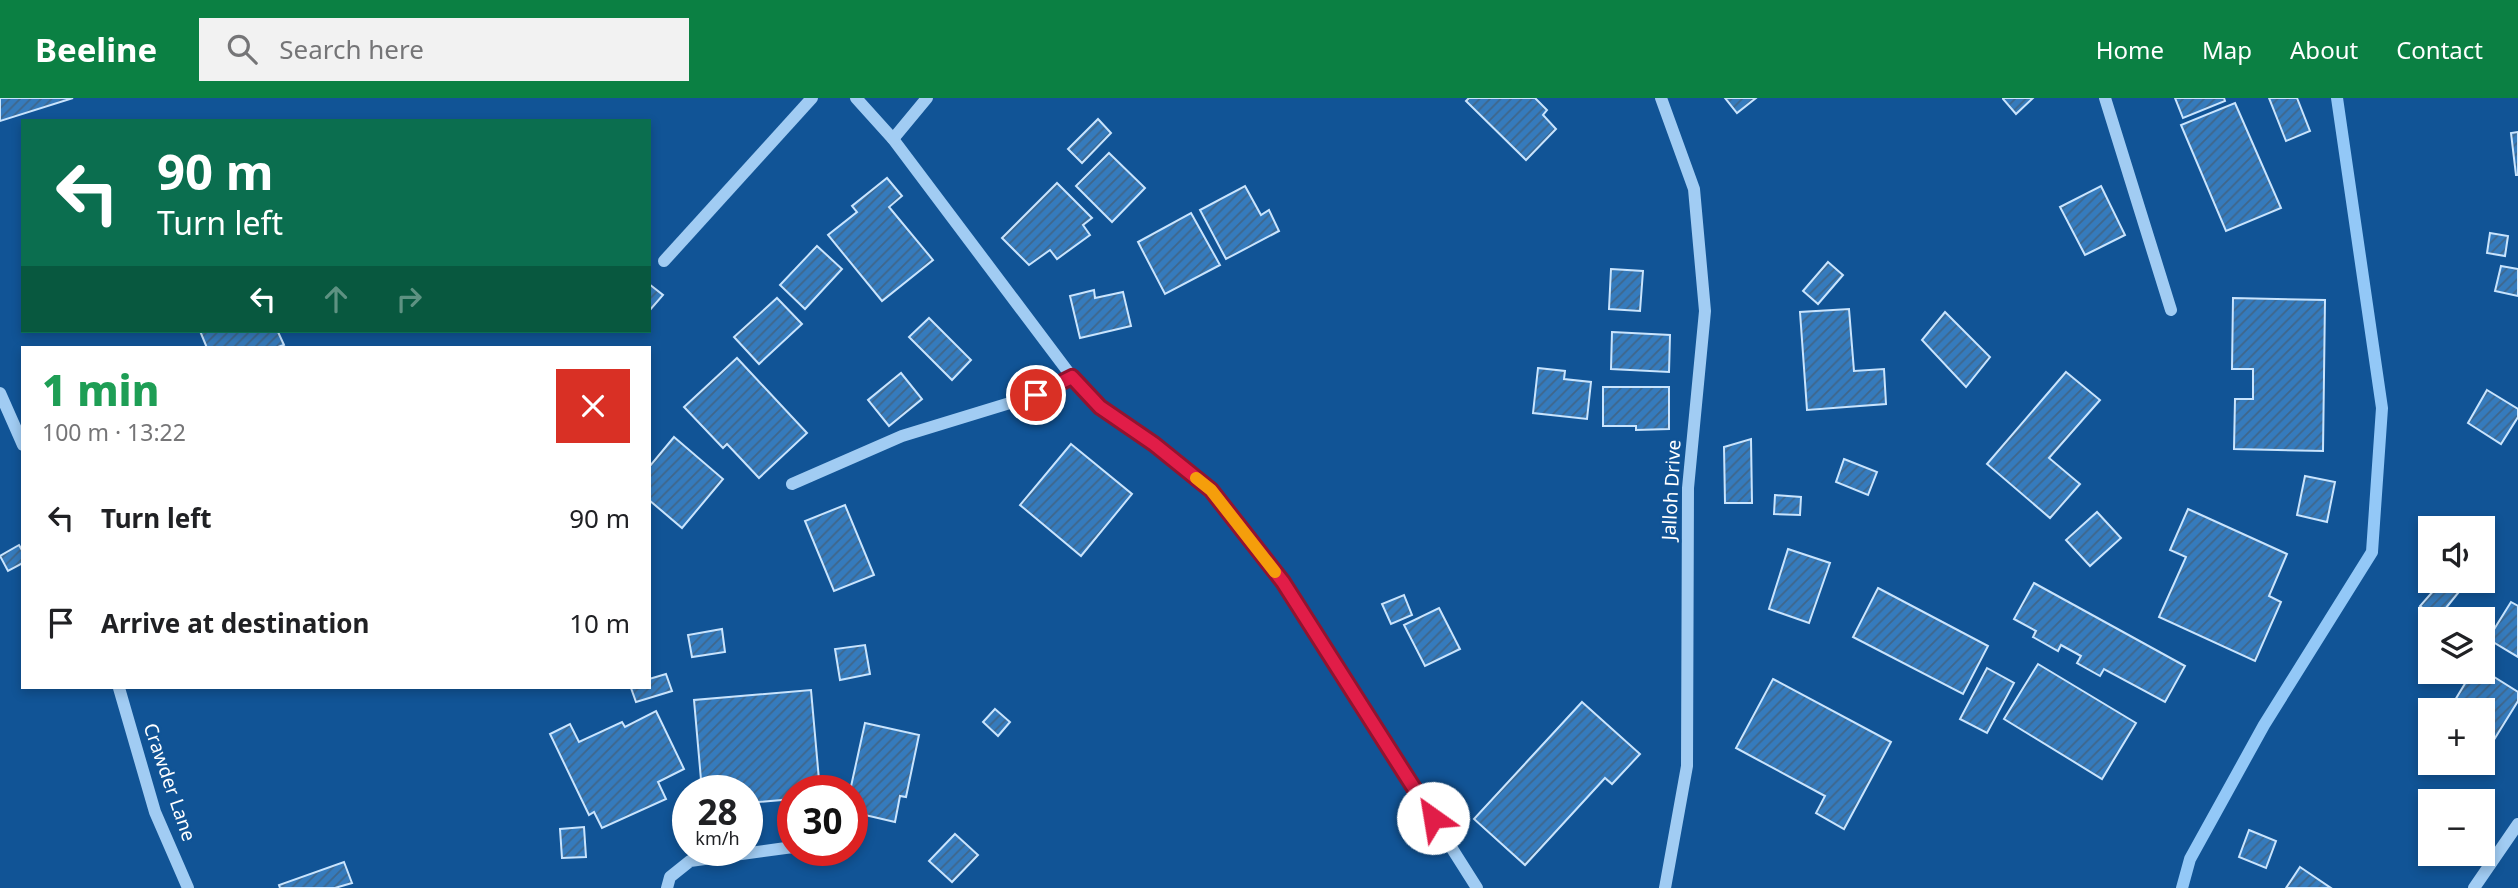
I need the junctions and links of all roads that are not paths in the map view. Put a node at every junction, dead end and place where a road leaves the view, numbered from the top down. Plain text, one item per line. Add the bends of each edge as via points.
1 (812, 98) edge
2 (856, 98) edge
3 (927, 98) edge
4 (1661, 98) edge
5 (2105, 98) edge
6 (893, 139) junction
7 (664, 261) dead end
8 (2171, 310) dead end
9 (1072, 377) junction
10 (0, 393) edge
11 (21, 440) edge
12 (792, 484) dead end
13 (118, 689) edge
14 (2518, 824) edge
15 (777, 849) edge
16 (188, 888) edge
17 (667, 888) edge
18 (1477, 888) edge
19 (1665, 888) edge
20 (2474, 888) edge

1 - 7 street
2 - 6 street
3 - 6 street
4 - 19 street, Jalloh Drive via 1694,189 1705,311 1688,488 1687,766
5 - 8 street
6 - 9 street
9 - 12 street via 1036,395 902,436
9 - 18 street via 1100,407 1211,490 1283,582
10 - 11 street
13 - 16 street, Crawder Lane via 155,812
14 - 20 street
15 - 17 street via 690,861 670,877

